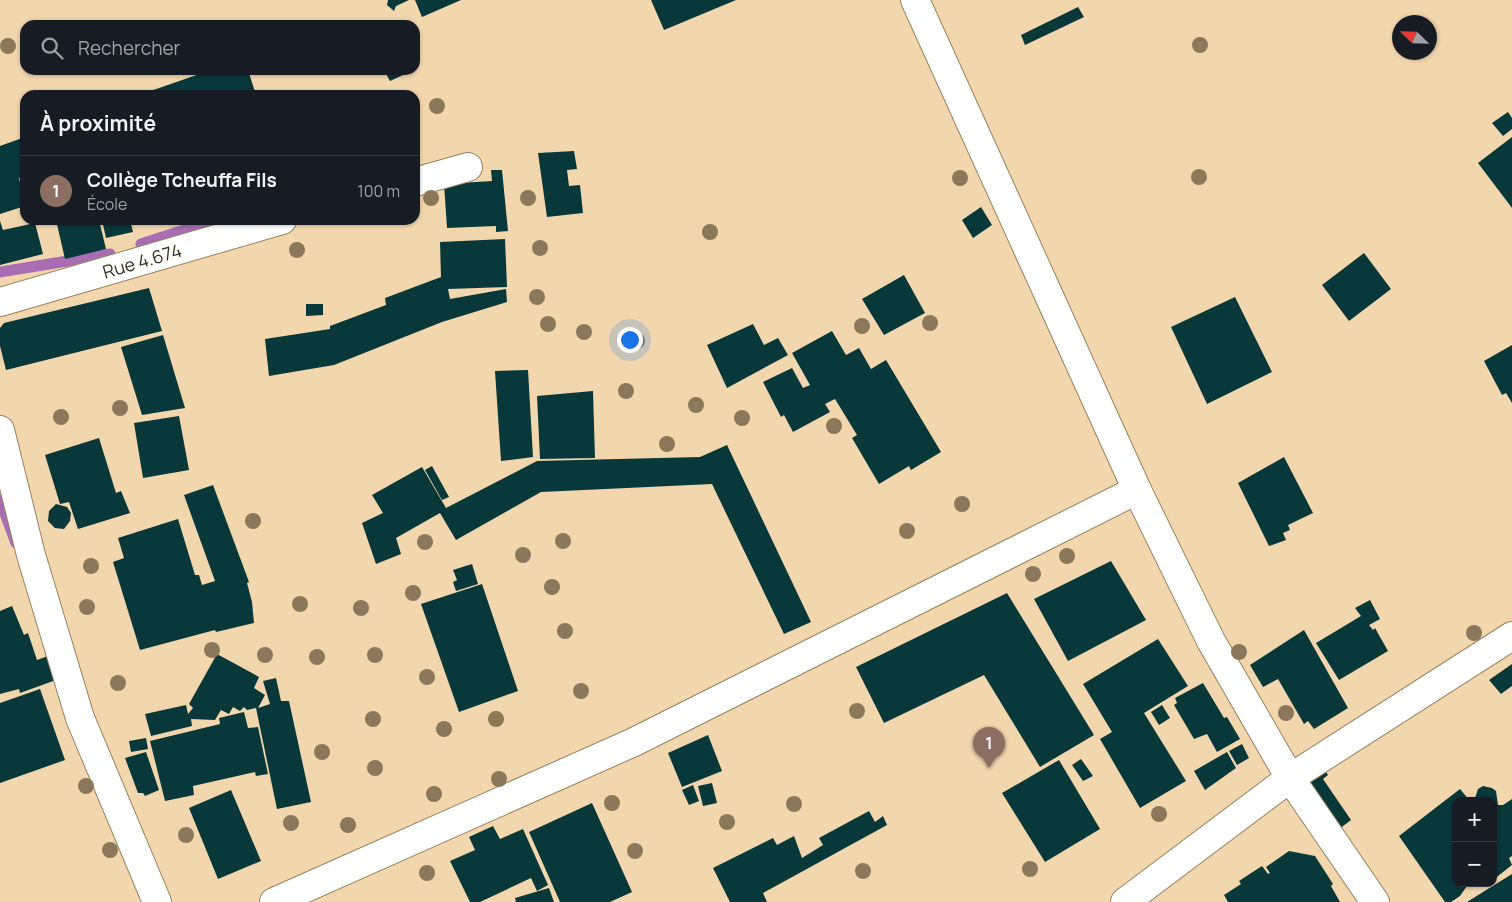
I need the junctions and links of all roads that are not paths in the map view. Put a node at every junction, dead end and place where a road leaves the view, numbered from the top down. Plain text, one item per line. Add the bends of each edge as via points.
1 (915, 0) edge
2 (468, 167) dead end
3 (420, 181) edge
4 (265, 225) edge
5 (0, 302) edge
6 (0, 430) edge
7 (1137, 490) junction
8 (1512, 636) edge
9 (1290, 778) junction
10 (157, 902) edge
11 (274, 902) edge
12 (1125, 902) edge
13 (1375, 902) edge

1 - 7 street
2 - 3 street
4 - 5 street, Rue 4.674
6 - 10 street via 31,554 80,718
7 - 9 street via 1212,641
7 - 11 street via 634,742
8 - 9 street
9 - 12 street
9 - 13 street

